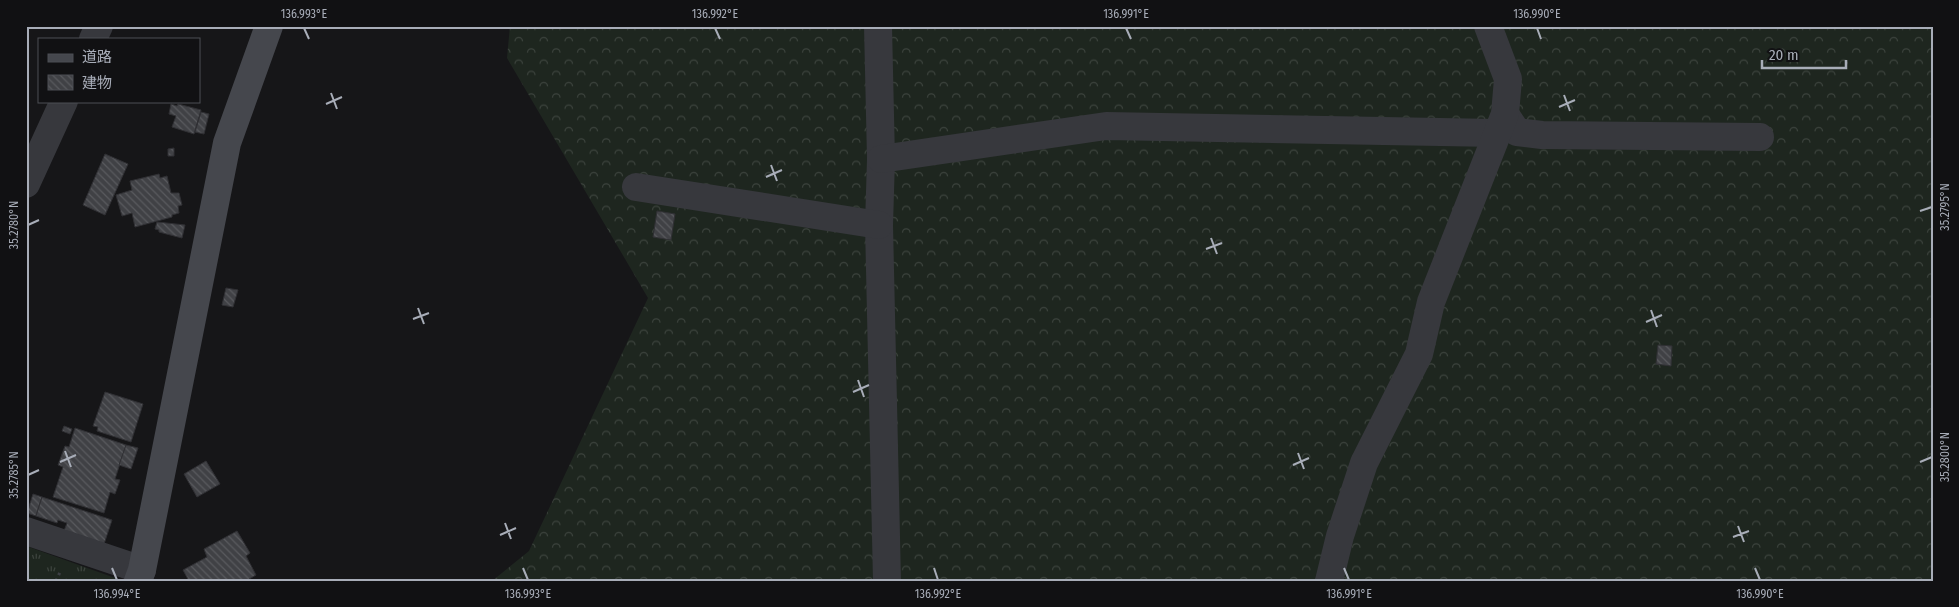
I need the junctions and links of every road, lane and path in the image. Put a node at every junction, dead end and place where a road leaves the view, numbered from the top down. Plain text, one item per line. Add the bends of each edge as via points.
1 (99, 26) edge
2 (269, 26) edge
3 (878, 26) edge
4 (1488, 26) edge
5 (93, 38) edge
6 (64, 102) edge
7 (1501, 124) junction
8 (1760, 137) dead end
9 (881, 159) junction
10 (26, 184) edge
11 (636, 187) dead end
12 (879, 225) junction
13 (26, 531) edge
14 (140, 575) edge
15 (887, 581) edge
16 (1329, 581) edge

1 - 5 street
2 - 14 street via 227,143
3 - 9 street
4 - 7 street via 1508,79
6 - 10 street
7 - 8 street via 1517,132 1542,135
7 - 9 street via 1106,126
7 - 16 street via 1430,302 1419,354 1364,463
9 - 12 street
11 - 12 street
12 - 15 street
13 - 14 street

